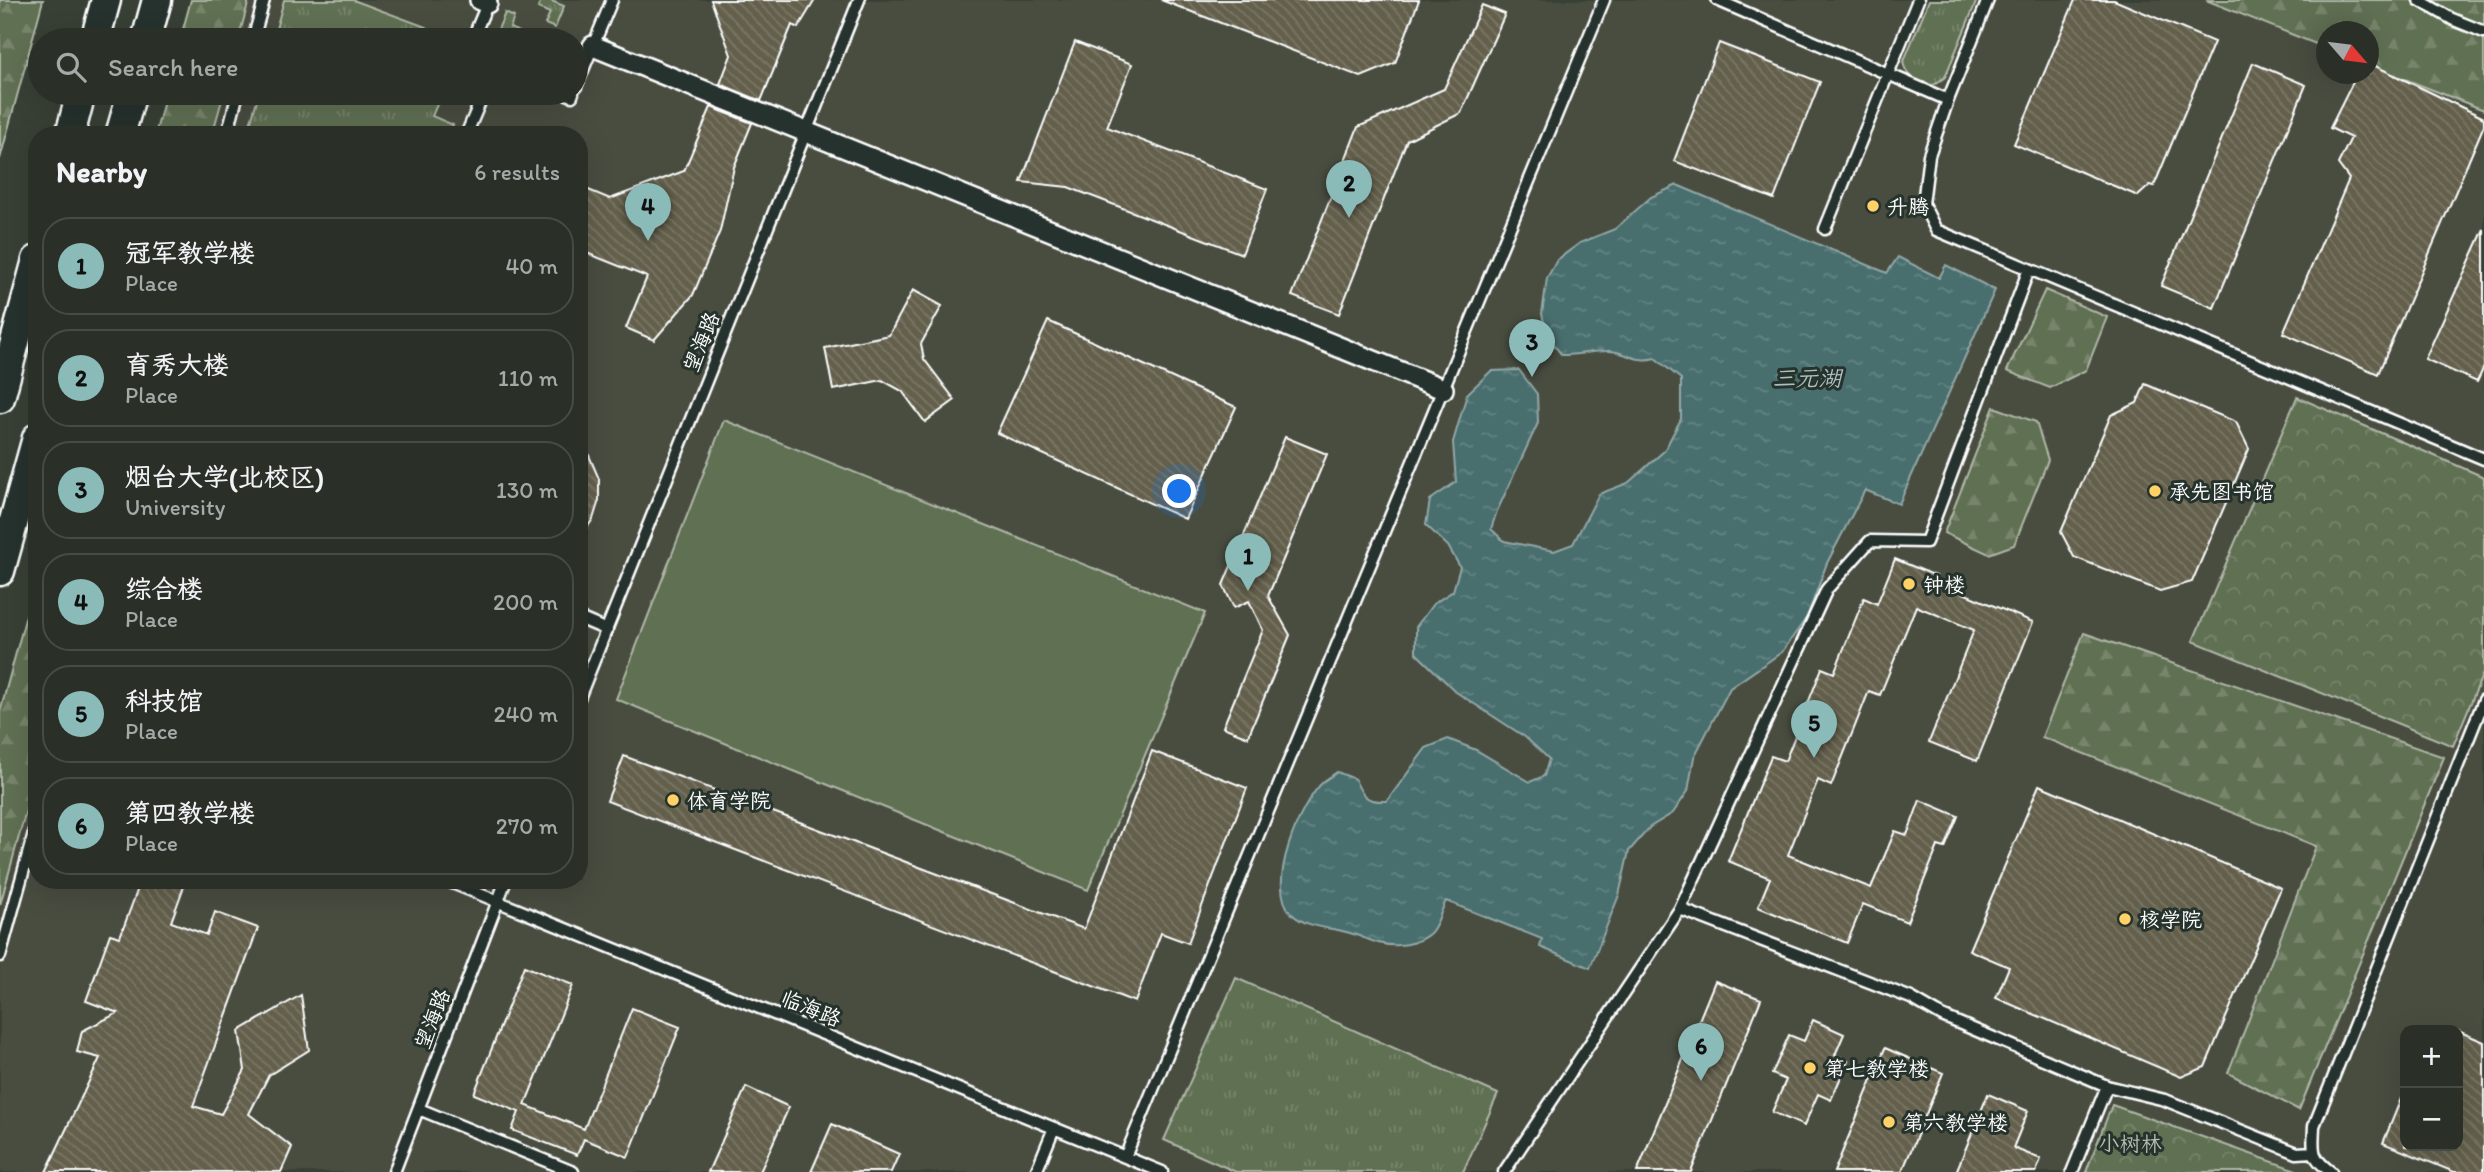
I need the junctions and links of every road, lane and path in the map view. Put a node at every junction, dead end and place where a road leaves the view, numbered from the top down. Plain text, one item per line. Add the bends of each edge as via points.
1 (106, 0) edge
2 (157, 0) edge
3 (264, 0) edge
4 (611, 0) edge
5 (859, 0) edge
6 (1604, 0) edge
7 (1717, 0) edge
8 (1918, 0) edge
9 (1988, 0) edge
10 (2419, 0) edge
11 (485, 1) edge
12 (98, 28) edge
13 (149, 28) edge
14 (256, 28) edge
15 (476, 28) edge
16 (2484, 32) edge
17 (593, 46) junction
18 (588, 58) edge
19 (1887, 74) junction
20 (1948, 100) junction
21 (78, 105) edge
22 (129, 105) edge
23 (235, 105) edge
24 (479, 105) edge
25 (72, 126) edge
26 (123, 126) edge
27 (229, 126) edge
28 (470, 126) edge
29 (806, 134) junction
30 (1825, 229) dead end
31 (2029, 268) junction
32 (28, 294) edge
33 (1443, 389) junction
34 (0, 398) edge
35 (2484, 459) edge
36 (28, 470) edge
37 (0, 571) edge
38 (588, 622) edge
39 (607, 630) junction
40 (588, 676) edge
41 (2484, 700) edge
42 (28, 855) edge
43 (467, 889) edge
44 (503, 889) edge
45 (498, 902) junction
46 (1680, 909) junction
47 (0, 956) edge
48 (2106, 1086) junction
49 (419, 1109) junction
50 (1054, 1128) junction
51 (2313, 1152) junction
52 (1125, 1157) junction
53 (394, 1172) edge
54 (573, 1172) edge
55 (1036, 1172) edge
56 (1162, 1172) edge
57 (1504, 1172) edge
58 (2072, 1172) edge
59 (2331, 1172) edge

1 - 12 main road
2 - 13 main road
3 - 14 lane
4 - 17 lane
5 - 29 lane, 望海路
6 - 33 lane
7 - 19 lane
8 - 19 lane
9 - 20 lane
10 - 16 lane
11 - 15 lane
17 - 18 lane
17 - 29 street
19 - 20 lane
19 - 30 lane
20 - 31 lane via 1929,155 1923,204 1936,230
21 - 25 main road
22 - 26 main road
23 - 27 lane
24 - 28 lane
29 - 33 street
29 - 39 lane, 望海路
31 - 35 lane
31 - 46 lane via 1926,542 1870,541 1827,589
32 - 34 main road
33 - 52 lane
36 - 37 main road
38 - 39 lane
39 - 40 lane, 望海路
41 - 51 lane via 2314,1126
42 - 47 lane
43 - 45 lane, 临海路
44 - 45 lane, 望海路
45 - 49 lane, 望海路
45 - 50 lane, 临海路
46 - 48 lane via 1911,998 1942,1016
46 - 57 lane
48 - 51 lane via 2165,1100 2297,1153
48 - 58 lane
49 - 53 lane, 望海路
49 - 54 lane
50 - 52 lane, 临海路
50 - 55 lane
51 - 59 lane via 2318,1163
52 - 56 lane, 临海路

